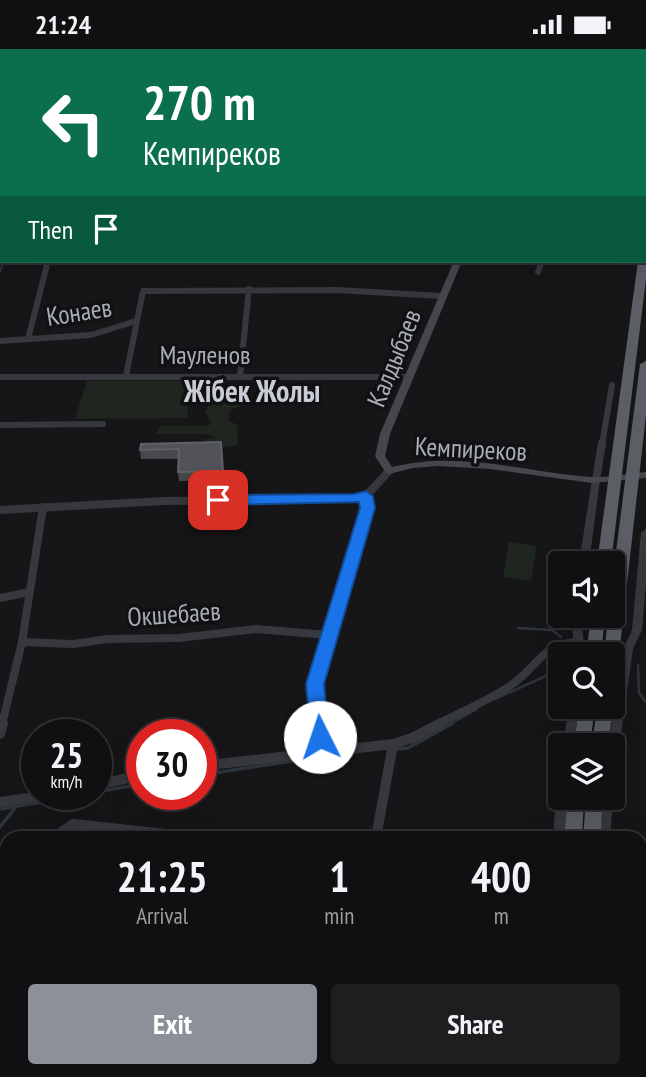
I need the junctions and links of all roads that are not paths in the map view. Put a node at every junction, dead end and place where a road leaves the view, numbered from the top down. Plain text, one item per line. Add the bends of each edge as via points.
1 (47, 263) edge
2 (457, 263) edge
3 (541, 263) edge
4 (643, 269) edge
5 (538, 272) dead end
6 (248, 289) junction
7 (442, 296) junction
8 (136, 321) junction
9 (28, 339) junction
10 (0, 341) edge
11 (646, 364) edge
12 (126, 376) junction
13 (240, 376) junction
14 (0, 377) edge
15 (409, 377) junction
16 (612, 385) dead end
17 (103, 424) dead end
18 (0, 425) edge
19 (389, 471) junction
20 (640, 476) edge
21 (615, 477) junction
22 (596, 480) junction
23 (366, 496) junction
24 (43, 507) junction
25 (0, 510) edge
26 (646, 532) edge
27 (586, 551) edge
28 (606, 551) edge
29 (29, 592) junction
30 (0, 598) edge
31 (578, 628) edge
32 (328, 635) junction
33 (22, 642) junction
34 (580, 642) edge
35 (613, 642) edge
36 (548, 650) edge
37 (615, 733) edge
38 (0, 734) edge
39 (393, 744) junction
40 (320, 753) junction
41 (217, 764) edge
42 (21, 799) edge
43 (0, 802) edge
44 (561, 810) edge
45 (575, 810) edge
46 (593, 810) edge
47 (606, 810) edge
48 (63, 831) edge
49 (138, 831) edge
50 (377, 831) edge
51 (560, 831) edge
52 (574, 831) edge
53 (592, 831) edge
54 (605, 831) edge

1 - 9 street, Конаев
2 - 7 main road, Калдыбаев
3 - 5 street
4 - 21 highway
6 - 7 street, Конаев
6 - 8 street, Конаев via 143,291
6 - 13 street
7 - 15 main road, Калдыбаев
8 - 9 street, Конаев via 91,335
8 - 12 street, Конаев
9 - 10 street, Конаев
11 - 20 highway
12 - 13 street, Мауленов
12 - 14 street, Мауленов
13 - 15 street, Мауленов
15 - 19 main road, Калдыбаев via 380,451
16 - 22 street
17 - 18 street
19 - 22 main road, Кемпиреков via 415,464 458,464
19 - 23 street, Кемпиреков
20 - 21 main road, Кемпиреков
20 - 35 highway
21 - 22 main road, Кемпиреков
21 - 28 highway
22 - 27 street
23 - 24 street
23 - 32 street via 368,508
24 - 25 street
24 - 29 street
26 - 37 street via 637,631 628,649
29 - 30 street
29 - 33 street
31 - 34 street
32 - 33 street, Окшебаев via 256,629 73,644
32 - 40 street via 315,684
33 - 38 street
36 - 39 street via 512,685
39 - 40 street
39 - 50 street
40 - 41 street
42 - 43 street
44 - 51 street
45 - 52 highway
46 - 53 highway
47 - 54 street
48 - 49 street via 73,824

